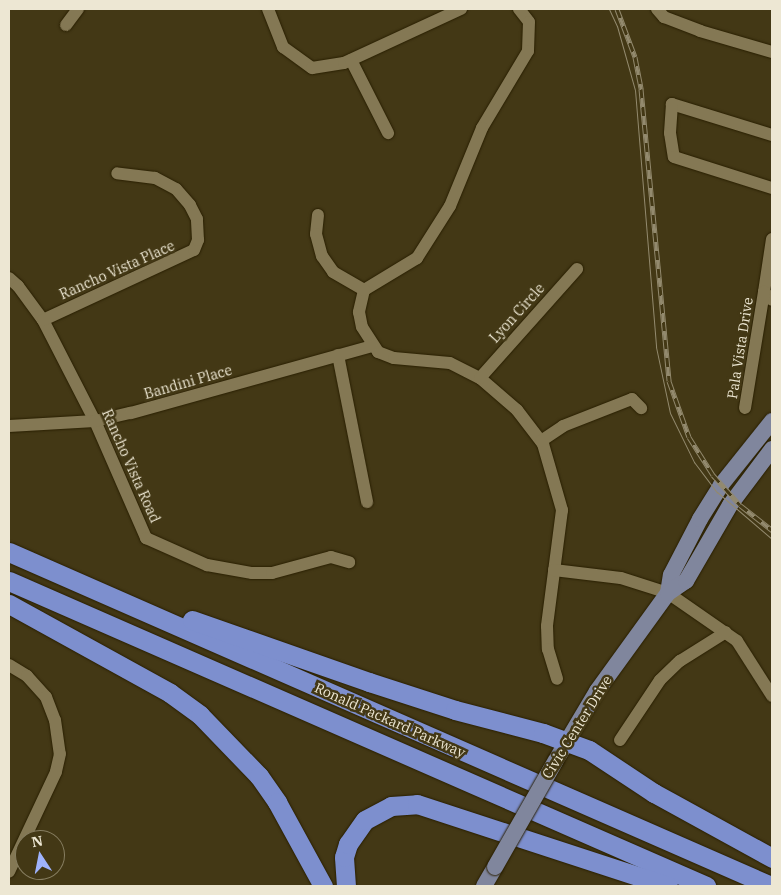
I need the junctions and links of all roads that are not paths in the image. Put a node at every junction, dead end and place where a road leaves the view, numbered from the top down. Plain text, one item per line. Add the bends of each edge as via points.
1 (78, 9) edge
2 (268, 9) edge
3 (461, 9) edge
4 (519, 9) edge
5 (656, 9) edge
6 (66, 25) dead end
7 (772, 52) edge
8 (351, 60) junction
9 (388, 133) dead end
10 (772, 135) edge
11 (118, 173) dead end
12 (772, 188) edge
13 (318, 215) dead end
14 (772, 239) edge
15 (577, 269) dead end
16 (9, 278) edge
17 (364, 290) junction
18 (768, 296) edge
19 (43, 320) junction
20 (372, 346) junction
21 (338, 355) junction
22 (480, 378) junction
23 (641, 408) dead end
24 (745, 408) dead end
25 (95, 421) junction
26 (772, 421) edge
27 (9, 426) edge
28 (541, 441) junction
29 (772, 448) edge
30 (367, 502) dead end
31 (9, 552) edge
32 (33, 562) junction
33 (349, 562) dead end
34 (554, 570) junction
35 (9, 582) edge
36 (668, 593) junction
37 (9, 604) edge
38 (726, 632) junction
39 (9, 665) edge
40 (558, 679) dead end
41 (772, 696) edge
42 (620, 740) dead end
43 (565, 741) junction
44 (772, 858) edge
45 (9, 872) edge
46 (322, 886) edge
47 (346, 886) edge
48 (484, 886) edge
49 (668, 886) edge
50 (706, 886) edge
51 (771, 886) edge

1 - 6 street
2 - 8 street via 276,35 291,56 312,68
3 - 8 street
4 - 17 street via 529,22 528,51 482,128 450,206 416,258
5 - 7 street via 664,17 700,31
8 - 9 street
10 - 12 street via 672,104 670,133 674,157
11 - 19 street, Rancho Vista Place via 155,178 176,189 197,219 198,240 194,250
13 - 17 street via 316,234 322,256 333,272
14 - 18 street, Pala Vista Drive
15 - 22 street, Lyon Circle
16 - 19 street, Rancho Vista Road
17 - 20 street via 359,312 362,327
18 - 24 street, Pala Vista Drive
19 - 25 street, Rancho Vista Road
20 - 21 street, Bandini Place
20 - 22 street via 394,358 450,363
21 - 25 street, Bandini Place
21 - 30 street
22 - 28 street via 517,410
23 - 28 street via 632,399 563,426
25 - 27 street, Bandini Place
25 - 33 street, Rancho Vista Road via 146,538 206,565 252,573 272,573 331,557
26 - 36 main road, Civic Center Drive via 721,485 700,519 671,575
28 - 34 street via 562,510
29 - 36 main road, Civic Center Drive via 730,505 686,581
31 - 32 highway, Ronald Packard Parkway
32 - 43 highway via 369,682
32 - 51 highway, Ronald Packard Parkway
34 - 36 street via 621,578
34 - 40 street via 548,648
35 - 50 highway, Ronald Packard Parkway
36 - 38 street
36 - 43 main road, Civic Center Drive
37 - 46 highway via 170,693 200,715 259,776 277,802
38 - 41 street via 743,647
38 - 42 street via 680,661 660,680
39 - 45 street via 28,676 51,707 60,754 56,772
43 - 44 highway via 589,750 654,793
43 - 48 main road, Civic Center Drive, bridge
47 - 49 highway via 344,857 365,820 391,806 417,804

